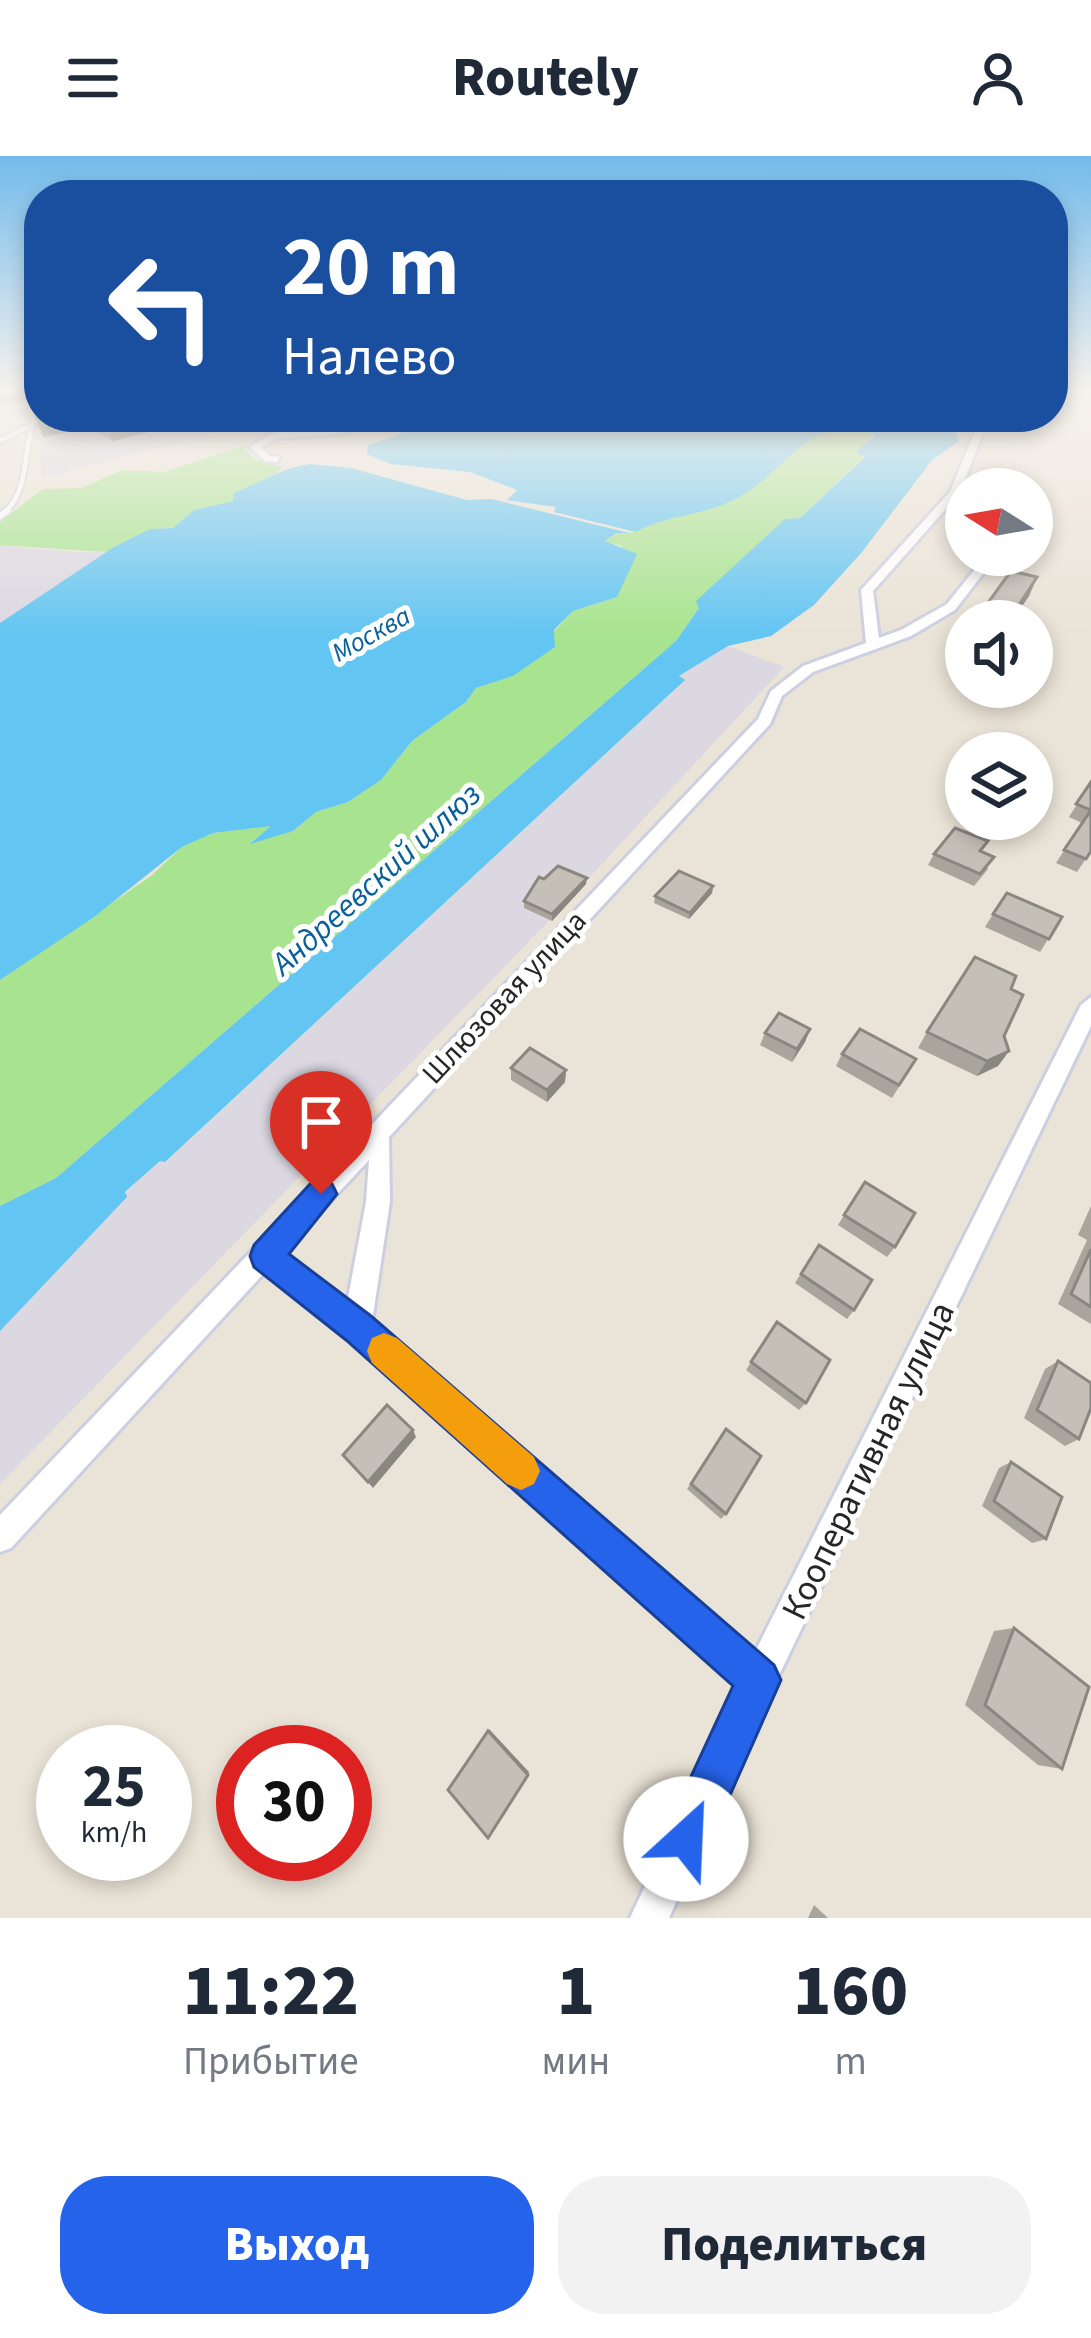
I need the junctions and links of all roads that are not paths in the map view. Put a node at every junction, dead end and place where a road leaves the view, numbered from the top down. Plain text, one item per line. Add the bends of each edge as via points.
1 (25, 471) edge
2 (965, 471) edge
3 (0, 511) edge
4 (975, 576) edge
5 (873, 645) junction
6 (1091, 1006) edge
7 (377, 1131) junction
8 (266, 1256) junction
9 (358, 1328) junction
10 (0, 1537) edge
11 (759, 1680) junction
12 (649, 1918) edge

1 - 3 lane via 12,506
2 - 5 street via 956,494 866,590
4 - 5 street, Шлюзовая улица via 951,607
5 - 7 street, Шлюзовая улица via 808,669 776,694 765,721
6 - 11 street, Кооперативная улица
7 - 8 street, Шлюзовая улица
7 - 9 street via 383,1155
8 - 9 street
8 - 10 street, Шлюзовая улица
9 - 11 street
11 - 12 street, Кооперативная улица

